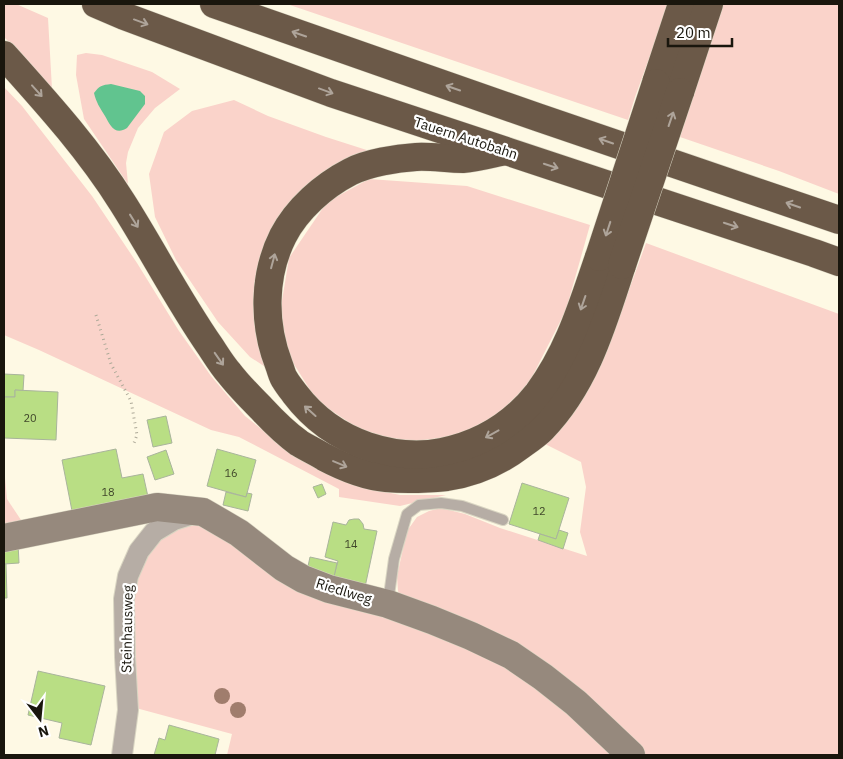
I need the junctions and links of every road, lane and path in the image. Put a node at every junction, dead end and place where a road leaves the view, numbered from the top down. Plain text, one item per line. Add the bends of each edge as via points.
1 (96, 4) edge
2 (214, 4) edge
3 (682, 4) edge
4 (709, 4) edge
5 (4, 55) edge
6 (668, 87) junction
7 (505, 151) junction
8 (839, 220) edge
9 (610, 261) junction
10 (839, 262) edge
11 (96, 315) dead end
12 (134, 443) dead end
13 (202, 512) junction
14 (503, 520) dead end
15 (4, 538) edge
16 (388, 604) junction
17 (122, 755) edge
18 (631, 755) edge

1 -> 7 highway, Tauern Autobahn via 332,93
8 -> 2 highway
3 - 6 highway
4 - 6 highway
5 -> 9 highway via 91,157 121,200 190,317 229,373 277,425 300,443 358,472 409,480 453,476 498,460 541,430 576,383 598,337
6 - 9 highway, bridge
9 -> 7 highway via 562,356 538,393 518,416 495,433 462,448 409,455 351,440 326,426 304,405 285,380 267,318 273,259 283,234 300,211 322,189 351,171 381,162 416,156 464,159
7 -> 10 highway, Tauern Autobahn
11 - 12 path via 111,364 131,401 137,435
13 - 15 street, Riedlweg via 157,507
13 - 16 street, Riedlweg via 239,533 284,568 304,579 328,589
13 - 17 street, Steinhausweg via 174,520 154,532 128,576 124,599 128,710
14 - 16 lane via 462,506 441,503 419,505 407,514 394,558
16 - 18 street, Riedlweg via 511,655 576,703

